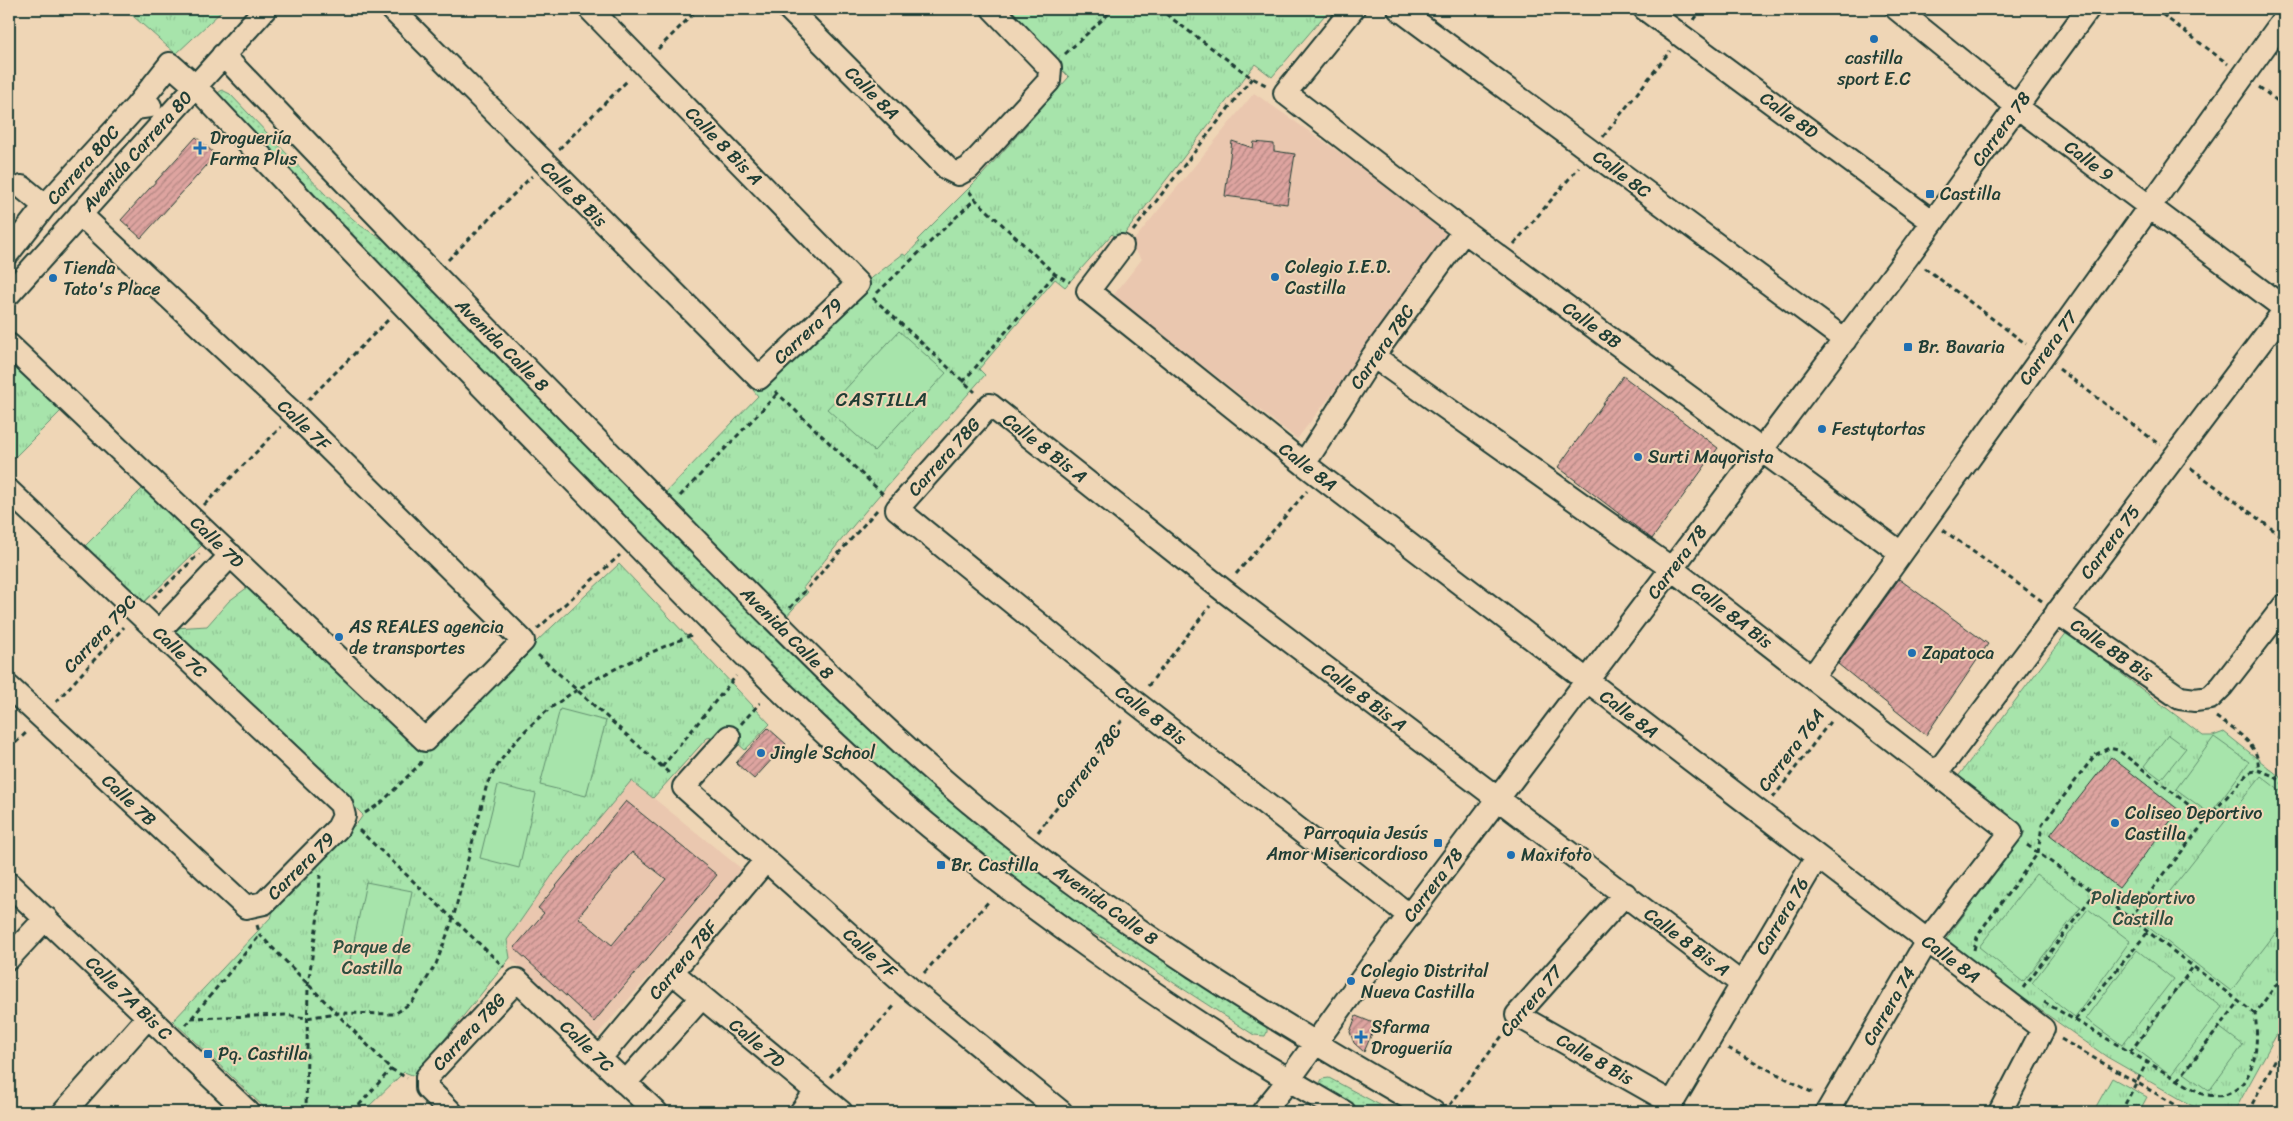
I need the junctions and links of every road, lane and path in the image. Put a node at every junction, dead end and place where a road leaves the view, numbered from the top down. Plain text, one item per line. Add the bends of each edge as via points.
1 (265, 9) edge
2 (392, 9) edge
3 (590, 9) edge
4 (789, 9) edge
5 (993, 9) edge
6 (1114, 9) edge
7 (1159, 9) edge
8 (1353, 9) edge
9 (1399, 9) edge
10 (1645, 9) edge
11 (1897, 9) edge
12 (2088, 9) edge
13 (2155, 9) edge
14 (2284, 19) edge
15 (223, 55) junction
16 (1050, 74) junction
17 (2244, 76) junction
18 (1252, 78) junction
19 (195, 86) junction
20 (1285, 94) junction
21 (2284, 106) edge
22 (2018, 107) junction
23 (135, 108) junction
24 (169, 115) junction
25 (958, 174) junction
26 (22, 187) dead end
27 (975, 199) junction
28 (45, 206) junction
29 (2150, 207) junction
30 (80, 214) junction
31 (1933, 222) junction
32 (1464, 232) junction
33 (1122, 246) joint
34 (9, 252) edge
35 (1918, 263) dead end
36 (1055, 274) junction
37 (858, 284) joint
38 (1088, 291) junction
39 (9, 294) edge
40 (2284, 309) edge
41 (1845, 340) junction
42 (9, 344) edge
43 (1373, 356) junction
44 (2042, 356) junction
45 (759, 378) junction
46 (963, 382) junction
47 (778, 394) junction
48 (990, 405) junction
49 (1762, 450) junction
50 (1312, 470) junction
51 (9, 491) edge
52 (892, 504) junction
53 (666, 511) junction
54 (1927, 518) junction
55 (214, 539) junction
56 (634, 542) junction
57 (1901, 553) junction
58 (231, 555) junction
59 (1672, 569) junction
60 (1223, 590) junction
61 (2284, 606) edge
62 (138, 612) junction
63 (2057, 612) junction
64 (777, 624) junction
65 (158, 632) junction
66 (694, 634) dead end
67 (523, 641) junction
68 (750, 659) junction
69 (1812, 678) junction
70 (1586, 682) junction
71 (9, 687) edge
72 (576, 689) junction
73 (2195, 700) junction
74 (1844, 702) junction
75 (760, 703) dead end
76 (1136, 703) junction
77 (41, 719) junction
78 (729, 737) joint
79 (425, 740) junction
80 (9, 749) edge
81 (662, 768) junction
82 (2258, 770) junction
83 (1936, 774) junction
84 (2284, 784) edge
85 (684, 787) junction
86 (1498, 799) junction
87 (1761, 814) junction
88 (344, 816) junction
89 (2207, 819) junction
90 (2011, 832) junction
91 (322, 845) junction
92 (1026, 847) junction
93 (2038, 853) junction
94 (1817, 857) junction
95 (766, 860) junction
96 (9, 884) edge
97 (2095, 893) junction
98 (1624, 894) junction
99 (252, 907) junction
100 (1410, 916) junction
101 (46, 918) junction
102 (2130, 918) junction
103 (453, 919) junction
104 (2148, 932) junction
105 (260, 935) junction
106 (1927, 941) junction
107 (9, 958) edge
108 (1977, 958) dead end
109 (2193, 967) junction
110 (673, 973) junction
111 (2284, 974) edge
112 (517, 980) junction
113 (1742, 984) junction
114 (2015, 984) dead end
115 (308, 985) junction
116 (2022, 989) junction
117 (2030, 993) dead end
118 (702, 997) junction
119 (2038, 998) dead end
120 (2239, 1002) junction
121 (336, 1013) junction
122 (2255, 1014) junction
123 (1517, 1015) junction
124 (148, 1017) junction
125 (191, 1018) junction
126 (307, 1018) junction
127 (2075, 1020) junction
128 (2043, 1029) junction
129 (1710, 1039) junction
130 (173, 1040) junction
131 (2284, 1043) edge
132 (1315, 1045) junction
133 (2130, 1052) junction
134 (600, 1058) junction
135 (2147, 1062) junction
136 (391, 1070) junction
137 (2178, 1080) junction
138 (1288, 1081) junction
139 (625, 1082) junction
140 (2136, 1082) junction
141 (427, 1088) junction
142 (816, 1092) junction
143 (1672, 1103) joint
144 (1830, 1108) edge
145 (1440, 1110) edge
146 (64, 1112) edge
147 (248, 1112) edge
148 (306, 1112) edge
149 (353, 1112) edge
150 (451, 1112) edge
151 (656, 1112) edge
152 (801, 1112) edge
153 (841, 1112) edge
154 (1061, 1112) edge
155 (1263, 1112) edge
156 (1344, 1112) edge
157 (2000, 1112) edge
158 (2121, 1112) edge
159 (2188, 1112) edge
160 (2248, 1112) edge

1 - 15 street, Avenida Carrera 80
2 - 45 street, Calle 8 Bis
3 - 37 street, Calle 8 Bis A
4 - 25 street, Calle 8A via 948,169
5 - 16 street
6 - 16 path
7 - 18 path
8 - 20 street
9 - 41 street, Calle 8C
10 - 31 street, Calle 8D
11 - 22 street, Calle 9
12 - 22 street, Carrera 78
13 - 17 path
14 - 17 street, Carrera 77
15 - 19 street, Avenida Carrera 80
15 - 53 street, Avenida Calle 8 via 433,275
16 - 25 street via 969,168
17 - 21 path
17 - 29 street, Carrera 77
18 - 20 path
18 - 33 path
19 - 23 street, Carrera 80C via 170,64
19 - 24 street, Avenida Carrera 80
19 - 56 street via 402,306
20 - 32 street, Calle 8B
22 - 29 street, Calle 9
22 - 31 street, Carrera 78
23 - 24 street via 150,106
23 - 28 street, Carrera 80C
24 - 30 street, Avenida Carrera 80
25 - 27 path
26 - 28 street
27 - 36 path
27 - 46 path via 872,297
28 - 34 street, Carrera 80C
29 - 40 street, Calle 9
29 - 44 street, Carrera 77
30 - 39 street, Avenida Carrera 80
30 - 67 street, Calle 7F via 294,414
31 - 41 street, Carrera 78
32 - 43 street, Carrera 78C
32 - 49 street, Calle 8B
33 - 38 street
35 - 44 path
36 - 38 path
36 - 46 path
37 - 45 street, Carrera 79
38 - 50 street, Calle 8A
40 - 63 street, Carrera 75
41 - 49 street, Carrera 78
42 - 55 street, Calle 7D
43 - 50 street, Carrera 78C
43 - 59 street, Calle 8A Bis
44 - 54 street, Carrera 77
45 - 47 path
46 - 48 path
47 - 52 path
47 - 53 path
48 - 52 street, Carrera 78G
48 - 60 street, Calle 8 Bis A
49 - 57 street, Calle 8B
49 - 59 street, Carrera 78
50 - 60 path, Carrera 78C
50 - 70 street, Calle 8A
51 - 62 street, Calle 7C
52 - 64 path
52 - 76 street, Calle 8 Bis
53 - 64 street, Avenida Calle 8
54 - 57 street, Carrera 77
54 - 63 path, Calle 8B Bis
55 - 58 street, Calle 7D
55 - 62 path, Carrera 79C
56 - 67 path
56 - 68 street
57 - 69 street, Carrera 77
58 - 65 street
58 - 79 street, Calle 7D
59 - 69 street, Calle 8A Bis
59 - 70 street, Carrera 78
60 - 76 path, Carrera 78C
60 - 86 street, Calle 8 Bis A
61 - 73 street via 2222,686 2210,698
62 - 65 street, Calle 7C
62 - 77 path, Carrera 79C
63 - 73 street, Calle 8B Bis via 2180,698
63 - 83 street, Carrera 75
64 - 92 street, Avenida Calle 8 via 853,700
65 - 88 street, Calle 7C via 341,804
66 - 72 path
67 - 72 path
67 - 79 street
68 - 81 path
68 - 138 street via 879,783 995,880 1130,977
69 - 74 street, Calle 8A Bis
70 - 86 street, Carrera 78
70 - 87 street, Calle 8A
71 - 77 street, Calle 7B
72 - 81 path
72 - 103 path via 519,735 498,763 487,784
73 - 82 path via 2251,744 2258,755
74 - 83 street, Calle 8A Bis
74 - 87 path, Carrera 76A
75 - 78 path
76 - 92 path, Carrera 78C
76 - 100 street, Calle 8 Bis
77 - 80 path, Carrera 79C
77 - 99 street, Calle 7B via 241,905
78 - 85 street
79 - 88 path via 420,764 381,803 364,814
81 - 85 path
82 - 84 path
82 - 89 path via 2248,774
83 - 90 street, Calle 8A Bis
85 - 95 street, Calle 7F
86 - 98 street, Calle 8 Bis A
86 - 100 street, Carrera 78
87 - 94 street, Calle 8A
88 - 91 street, Carrera 79
88 - 103 path
89 - 93 path via 2127,756 2108,748 2095,755 2042,825
89 - 102 path
90 - 93 path
90 - 106 street, Carrera 74
91 - 99 street, Carrera 79 via 264,904
91 - 115 path via 318,915
92 - 132 street, Avenida Calle 8 via 1145,934
93 - 97 path
93 - 108 path via 1977,937 1974,950
94 - 106 street, Calle 8A
94 - 113 street, Carrera 76
95 - 110 street, Carrera 78F
95 - 154 street, Calle 7F via 910,989
96 - 101 street, Calle 7A Bis C
97 - 102 path
97 - 116 path
98 - 113 street, Calle 8 Bis A
98 - 123 street, Carrera 77
99 - 105 path
100 - 132 street, Carrera 78
101 - 107 street
101 - 124 street, Calle 7A Bis C
102 - 104 path
103 - 112 path
103 - 121 path via 436,964 413,1001 395,1014
104 - 109 path
104 - 127 path
105 - 115 path
105 - 125 path
106 - 128 street, Calle 8A
106 - 144 street, Carrera 74
109 - 120 path
109 - 133 path
110 - 118 street, Calle 7D
110 - 134 street, Carrera 78F
111 - 122 path
112 - 134 street, Calle 7C
112 - 141 street, Carrera 78G via 427,1077
113 - 129 street, Carrera 76
114 - 116 path
115 - 121 path
115 - 126 path
116 - 117 path
118 - 139 street
118 - 142 street, Calle 7D
119 - 127 path
120 - 122 path
120 - 137 path
121 - 126 path
121 - 136 path
122 - 137 path via 2258,1034 2253,1066 2238,1088 2224,1095 2202,1094
123 - 143 street, Calle 8 Bis
123 - 145 path, Carrera 77
124 - 130 street, Calle 7A Bis C
124 - 146 street
125 - 126 path via 285,1015
125 - 130 path
126 - 148 path
127 - 133 path
128 - 140 path
128 - 157 street
129 - 143 street, Carrera 76
129 - 144 path
130 - 147 street, Calle 7A Bis C
131 - 160 path
132 - 138 street, Carrera 78
132 - 145 street, Avenida Calle 8
133 - 135 path
134 - 139 street, Calle 7C
135 - 137 path
135 - 140 path
136 - 141 path
136 - 149 path
138 - 155 street, Carrera 78
138 - 156 street
139 - 151 street, Calle 7C
140 - 158 path
140 - 159 path
141 - 150 street
142 - 152 street
142 - 153 street, Calle 7D

